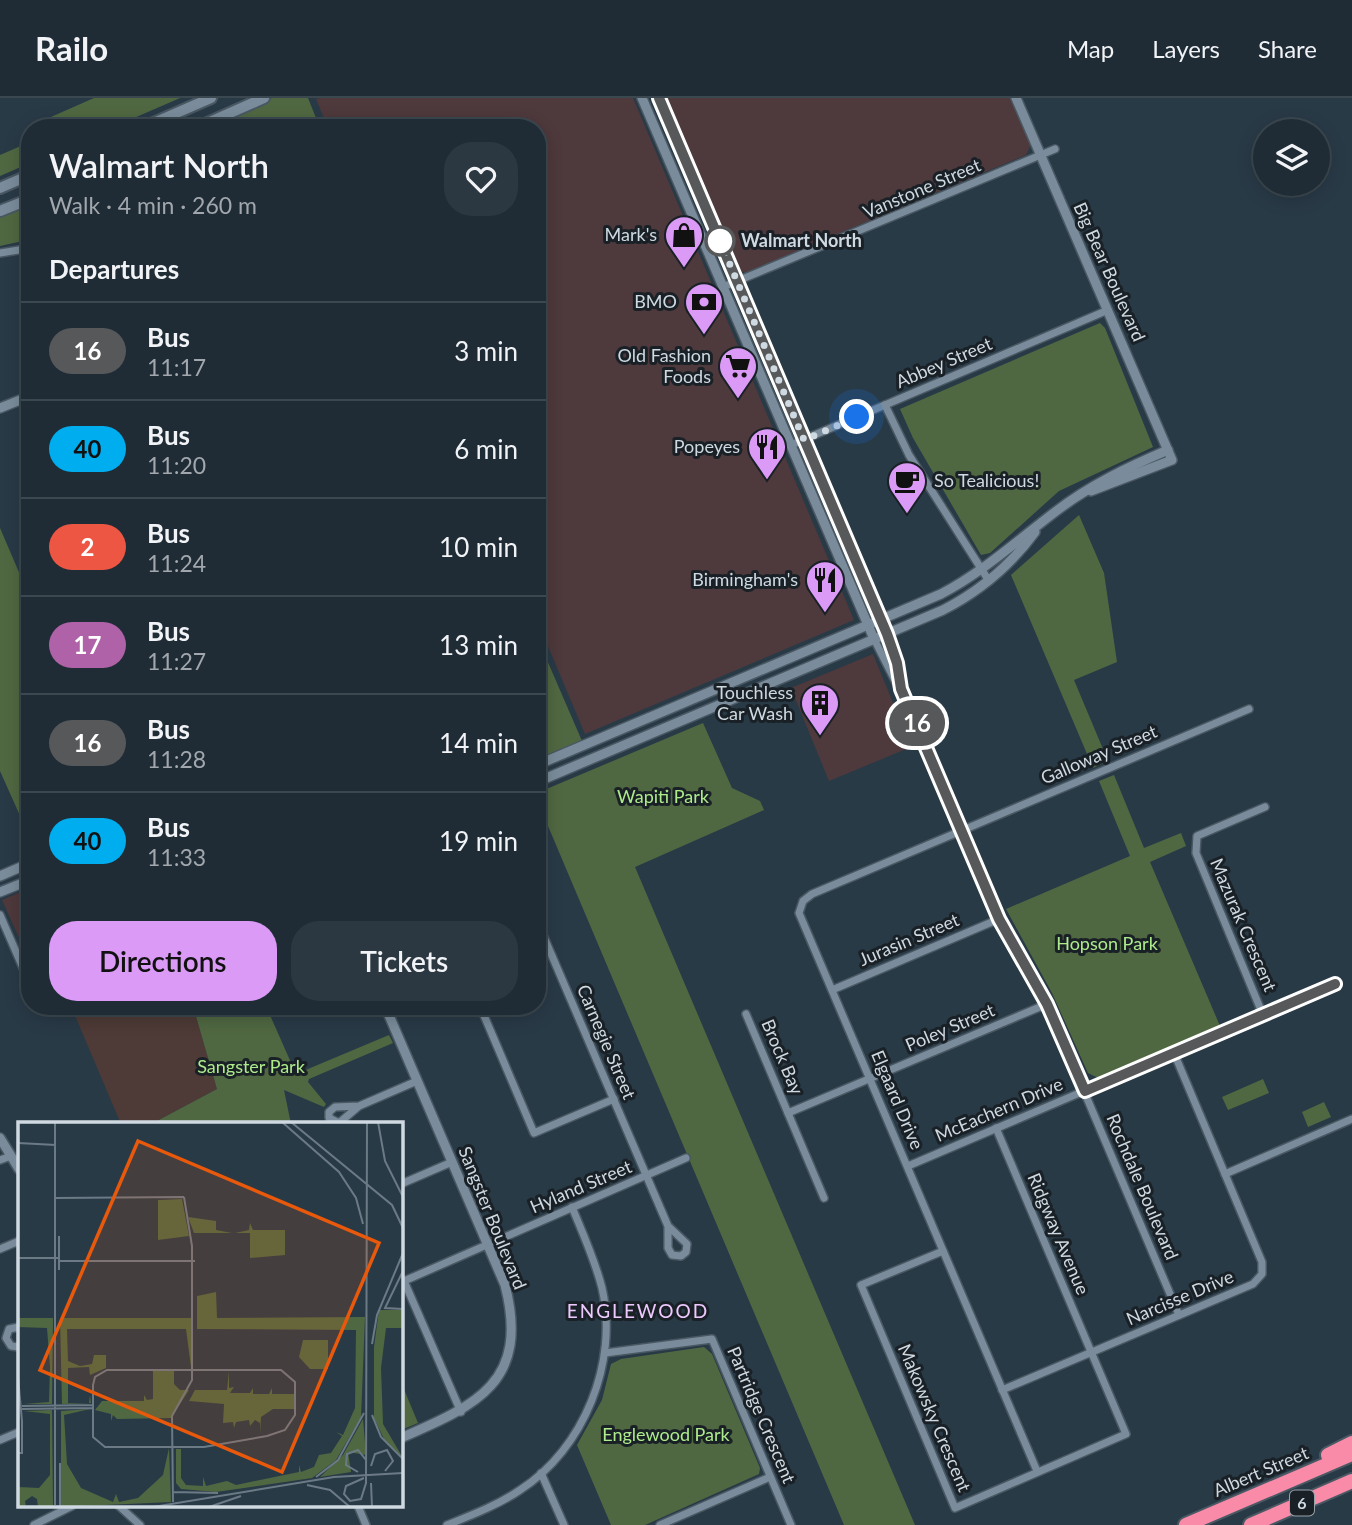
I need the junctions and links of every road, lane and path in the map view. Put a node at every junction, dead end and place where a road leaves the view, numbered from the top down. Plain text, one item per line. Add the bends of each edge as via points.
1 (211, 98) edge
2 (264, 98) edge
3 (642, 98) edge
4 (659, 98) edge
5 (1016, 98) edge
6 (163, 119) edge
7 (216, 119) edge
8 (1055, 149) dead end
9 (1041, 156) junction
10 (21, 179) edge
11 (0, 188) edge
12 (21, 203) edge
13 (0, 211) edge
14 (21, 251) edge
15 (0, 253) edge
16 (737, 282) junction
17 (723, 287) junction
18 (1108, 310) junction
19 (21, 400) edge
20 (885, 405) junction
21 (0, 408) edge
22 (804, 440) junction
23 (791, 445) junction
24 (1168, 450) junction
25 (1086, 492) junction
26 (1040, 525) junction
27 (982, 570) junction
28 (989, 581) junction
29 (881, 621) junction
30 (869, 626) junction
31 (887, 634) junction
32 (874, 639) junction
33 (901, 689) junction
34 (1249, 709) dead end
35 (546, 761) edge
36 (546, 778) edge
37 (1265, 807) dead end
38 (961, 831) junction
39 (21, 867) edge
40 (0, 876) edge
41 (21, 884) edge
42 (0, 892) edge
43 (0, 915) edge
44 (999, 919) junction
45 (546, 942) edge
46 (21, 963) edge
47 (1335, 984) dead end
48 (832, 990) junction
49 (1047, 1004) junction
50 (746, 1014) dead end
51 (389, 1015) edge
52 (484, 1015) edge
53 (1263, 1015) junction
54 (1174, 1053) junction
55 (870, 1079) junction
56 (417, 1081) junction
57 (1085, 1091) junction
58 (614, 1099) junction
59 (359, 1105) dead end
60 (788, 1113) junction
61 (1352, 1119) edge
62 (996, 1128) junction
63 (0, 1139) edge
64 (11, 1156) junction
65 (687, 1158) dead end
66 (0, 1160) edge
67 (452, 1162) junction
68 (908, 1166) junction
69 (18, 1167) edge
70 (1225, 1174) junction
71 (647, 1176) junction
72 (402, 1184) edge
73 (824, 1198) dead end
74 (572, 1207) junction
75 (668, 1226) dead end
76 (18, 1241) edge
77 (488, 1245) junction
78 (0, 1249) edge
79 (943, 1251) junction
80 (1179, 1315) junction
81 (18, 1327) edge
82 (18, 1347) edge
83 (1092, 1352) junction
84 (605, 1353) junction
85 (1002, 1390) junction
86 (461, 1412) junction
87 (18, 1432) edge
88 (402, 1438) edge
89 (0, 1440) edge
90 (1352, 1443) edge
91 (1352, 1454) edge
92 (1037, 1471) junction
93 (541, 1473) junction
94 (769, 1477) junction
95 (1352, 1481) edge
96 (1269, 1489) junction
97 (68, 1508) edge
98 (121, 1508) edge
99 (359, 1508) edge
100 (470, 1516) junction
101 (34, 1525) edge
102 (140, 1525) edge
103 (366, 1525) edge
104 (447, 1525) edge
105 (474, 1525) edge
106 (564, 1525) edge
107 (660, 1525) edge
108 (791, 1525) edge
109 (1186, 1525) edge
110 (1251, 1525) edge

1 - 6 main road
2 - 7 main road
3 - 17 street, Rochdale Boulevard
4 - 16 street, Rochdale Boulevard
5 - 9 street, Big Bear Boulevard
8 - 9 street, Vanstone Street
9 - 16 street, Vanstone Street
9 - 18 street, Big Bear Boulevard
10 - 11 main road
12 - 13 main road
14 - 15 street
16 - 17 street, Vanstone Street
16 - 22 street, Rochdale Boulevard
17 - 23 street, Rochdale Boulevard
18 - 20 street, Abbey Street
18 - 24 street, Big Bear Boulevard
19 - 21 street
20 - 22 street, Abbey Street
20 - 27 street via 909,455
22 - 23 street, Abbey Street
22 - 29 street, Rochdale Boulevard
23 - 30 street, Rochdale Boulevard
24 - 25 street via 1108,476
24 - 25 street, Big Bear Boulevard via 1172,460
25 - 26 street
26 - 27 street
26 - 28 street
27 - 28 street
27 - 29 street
28 - 31 street via 943,610
29 - 30 street
29 - 31 street, Rochdale Boulevard
30 - 32 street, Rochdale Boulevard
30 - 35 street
31 - 32 street
31 - 33 street, Rochdale Boulevard
32 - 33 street, Rochdale Boulevard
32 - 36 street
33 - 38 street, Rochdale Boulevard
34 - 38 street, Galloway Street
37 - 53 street, Mazurak Crescent via 1197,836 1196,853
38 - 44 street, Rochdale Boulevard
38 - 48 street, Elgaard Drive via 803,901 799,913
39 - 40 street
41 - 42 street
43 - 46 street
44 - 48 street, Jurasin Street
44 - 49 street, Rochdale Boulevard
45 - 58 street, Carnegie Street
47 - 53 street, McEachern Drive
48 - 55 street, Elgaard Drive
49 - 55 street, Poley Street
49 - 57 street, Rochdale Boulevard
50 - 60 street, Brock Bay
51 - 56 street, Sangster Boulevard
52 - 58 street via 534,1133
53 - 54 street, McEachern Drive
54 - 57 street, McEachern Drive
54 - 70 street, Narcisse Drive
55 - 60 street, Poley Street
55 - 68 street, Elgaard Drive
56 - 59 street
56 - 67 street, Sangster Boulevard
57 - 62 street, McEachern Drive
57 - 80 street, Rochdale Boulevard
58 - 71 street, Carnegie Street
60 - 73 street, Brock Bay
61 - 70 street
62 - 68 street, McEachern Drive
62 - 83 street, Ridgway Avenue
63 - 64 street
64 - 66 street
64 - 69 street
65 - 71 street, Hyland Street
67 - 72 street
67 - 77 street, Sangster Boulevard
68 - 79 street, Elgaard Drive
70 - 80 street, Narcisse Drive via 1262,1262 1262,1275 1253,1284
71 - 74 street, Hyland Street
71 - 75 street, Carnegie Street
74 - 77 street, Hyland Street
74 - 84 street via 602,1290
76 - 78 street
77 - 86 street, Sangster Boulevard via 510,1303 511,1347 495,1380
77 - 86 street, Hyland Street via 404,1282
79 - 85 street, Elgaard Drive
79 - 92 street, Makowsky Crescent via 861,1285 954,1508
80 - 83 street, Narcisse Drive
81 - 82 street via 9,1329 6,1338
83 - 85 street, Narcisse Drive
83 - 92 street, Makowsky Crescent via 1126,1434
84 - 93 street via 595,1393 579,1426
84 - 94 street, Partridge Crescent via 712,1339
85 - 92 street, Elgaard Drive
86 - 88 street, Sangster Boulevard
87 - 89 street
90 - 96 highway
91 - 96 highway, Albert Street / 6
93 - 100 street via 520,1491
93 - 106 street
94 - 107 street
94 - 108 street, Partridge Crescent
95 - 110 highway, 6
96 - 109 highway, Albert Street / 6
97 - 101 street
98 - 102 street
99 - 103 street
100 - 104 street
100 - 105 street

